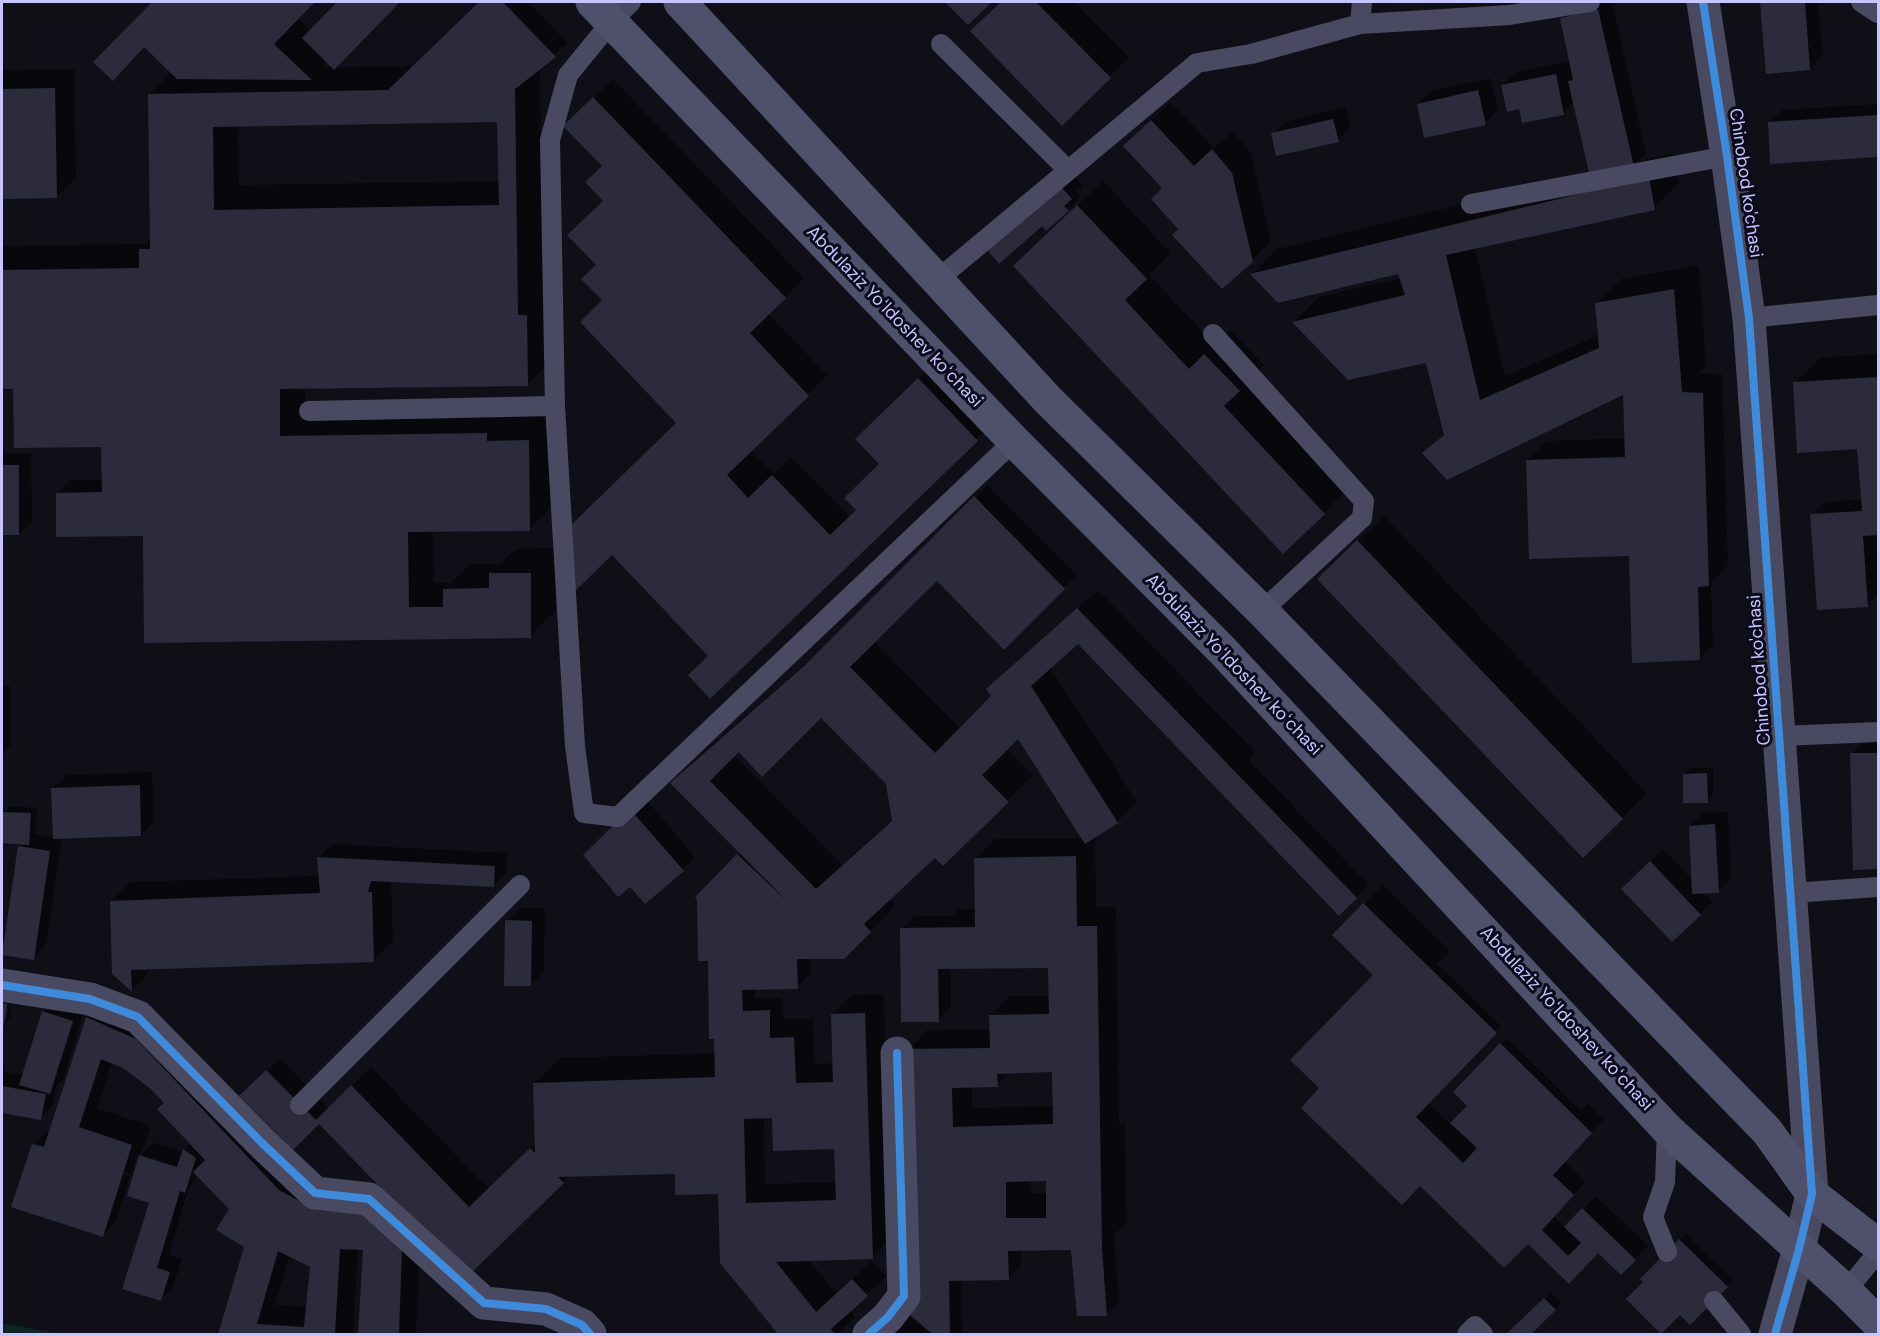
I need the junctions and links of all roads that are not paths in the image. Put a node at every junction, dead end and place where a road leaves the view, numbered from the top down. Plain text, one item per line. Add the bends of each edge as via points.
1 (680, 2) edge
2 (1362, 2) edge
3 (1590, 2) edge
4 (1703, 2) edge
5 (1861, 2) edge
6 (612, 8) edge
7 (1878, 13) edge
8 (1360, 24) junction
9 (941, 44) dead end
10 (1727, 156) junction
11 (1068, 170) junction
12 (1471, 204) dead end
13 (937, 280) junction
14 (1878, 305) edge
15 (1749, 318) junction
16 (1213, 334) dead end
17 (555, 406) junction
18 (309, 411) dead end
19 (1014, 441) junction
20 (1262, 611) junction
21 (1878, 732) edge
22 (1780, 736) junction
23 (520, 885) dead end
24 (1878, 887) edge
25 (1791, 893) junction
26 (2, 985) edge
27 (897, 1053) dead end
28 (300, 1105) dead end
29 (1667, 1129) junction
30 (1812, 1194) junction
31 (1878, 1245) edge
32 (1799, 1249) junction
33 (1666, 1252) dead end
34 (1878, 1252) edge
35 (1846, 1291) junction
36 (1714, 1301) dead end
37 (1878, 1323) edge
38 (590, 1335) edge
39 (868, 1335) edge
40 (1467, 1335) edge
41 (1483, 1335) edge
42 (1741, 1335) edge
43 (1775, 1335) edge

1 - 13 main road
2 - 8 lane
3 - 8 lane via 1510,15
4 - 10 street, Chinobod ko'chasi
5 - 7 lane
6 - 17 lane via 568,75 550,140
6 - 19 main road, Abdulaziz Yoʻldoshev koʻchasi
8 - 11 lane via 1251,54 1197,63
9 - 11 lane
10 - 12 lane
10 - 15 street, Chinobod ko'chasi
11 - 13 lane
13 - 20 main road via 1048,400
14 - 15 lane
15 - 22 street, Chinobod ko'chasi
16 - 20 lane via 1364,501 1362,518
17 - 18 lane
17 - 19 lane via 575,746 584,813 618,817
19 - 29 main road, Abdulaziz Yoʻldoshev koʻchasi via 1222,650
20 - 30 main road via 1767,1131
21 - 22 lane
22 - 25 street, Chinobod ko'chasi
23 - 28 lane
24 - 25 lane
25 - 30 street, Chinobod ko'chasi
26 - 38 street via 90,999 138,1017 268,1137 315,1192 369,1199 484,1303 546,1309 582,1325
27 - 39 street via 904,1296
29 - 32 main road, Abdulaziz Yoʻldoshev koʻchasi
29 - 33 lane via 1665,1182 1653,1217
30 - 31 main road
30 - 32 street, Chinobod ko'chasi
32 - 35 main road, Abdulaziz Yoʻldoshev koʻchasi
32 - 43 street, Chinobod ko'chasi
34 - 35 lane
35 - 37 main road, Abdulaziz Yoʻldoshev koʻchasi
36 - 42 lane
40 - 41 lane via 1475,1326

